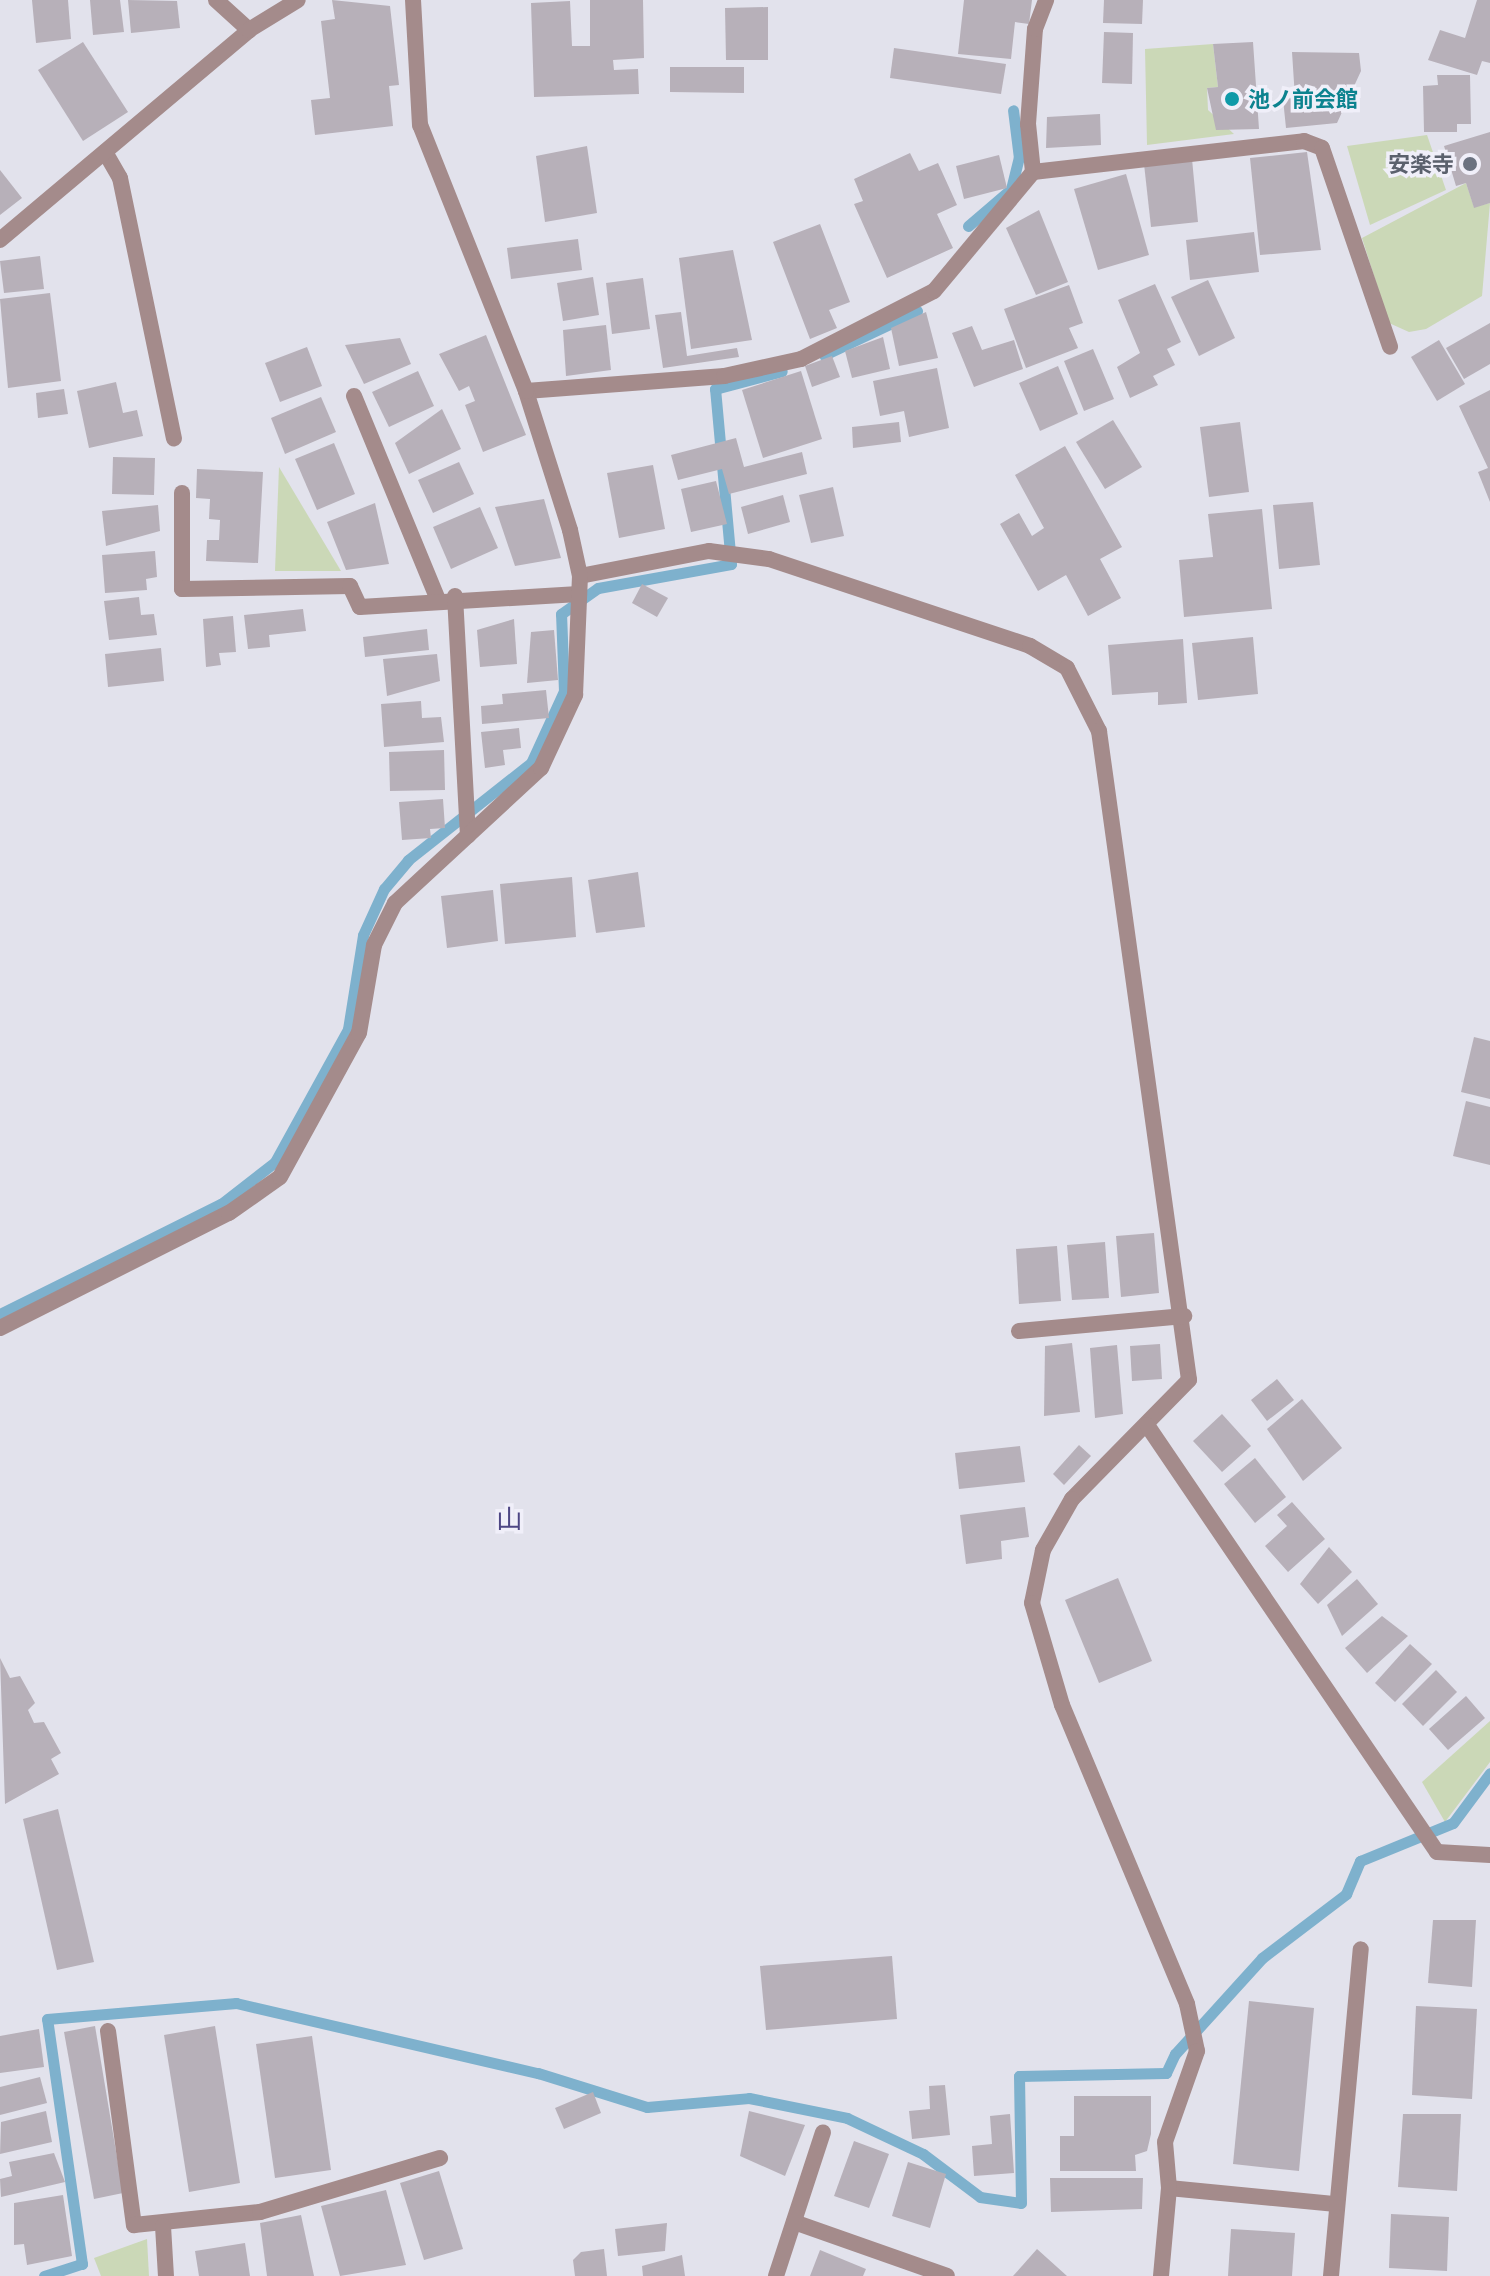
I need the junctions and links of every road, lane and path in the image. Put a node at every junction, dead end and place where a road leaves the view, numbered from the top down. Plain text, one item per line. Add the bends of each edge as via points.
1 (216, 0) edge
2 (298, 0) edge
3 (413, 0) edge
4 (1046, 0) edge
5 (249, 30) junction
6 (105, 152) junction
7 (1033, 172) junction
8 (0, 240) edge
9 (1390, 347) dead end
10 (526, 391) junction
11 (354, 396) dead end
12 (174, 438) dead end
13 (182, 493) dead end
14 (580, 576) junction
15 (579, 594) junction
16 (455, 596) junction
17 (437, 597) junction
18 (468, 836) junction
19 (1184, 1316) junction
20 (0, 1328) edge
21 (1019, 1331) dead end
22 (1147, 1425) junction
23 (1490, 1855) edge
24 (1361, 1949) dead end
25 (108, 2031) dead end
26 (823, 2132) dead end
27 (440, 2158) dead end
28 (1169, 2188) junction
29 (1336, 2204) junction
30 (794, 2222) junction
31 (163, 2226) junction
32 (166, 2276) edge
33 (776, 2276) edge
34 (947, 2276) edge
35 (1161, 2276) edge
36 (1331, 2276) edge

1 - 5 street
2 - 5 street
3 - 10 street via 420,125
4 - 7 street via 1032,61
5 - 6 street
6 - 8 street
6 - 12 street via 120,178
7 - 9 street via 1304,141 1322,148
7 - 10 street via 934,291 801,359 724,376
10 - 14 street
11 - 17 street
13 - 17 street via 182,589 350,586 360,607
14 - 15 street
14 - 19 street via 709,551 769,559 1030,646 1067,668 1099,731
15 - 16 street
15 - 18 street via 575,695 541,768
16 - 17 street
16 - 18 street
18 - 20 street via 395,903 374,945 359,1033 280,1177 229,1213
19 - 21 street
19 - 22 street via 1189,1380
22 - 23 street via 1437,1852
22 - 28 street via 1072,1499 1043,1550 1032,1603 1062,1705 1187,2004 1197,2051 1165,2142
24 - 29 street
25 - 31 street via 134,2225
26 - 30 street
27 - 31 street via 260,2212
28 - 29 street
28 - 35 street
29 - 36 street
30 - 33 street
30 - 34 street
31 - 32 street

